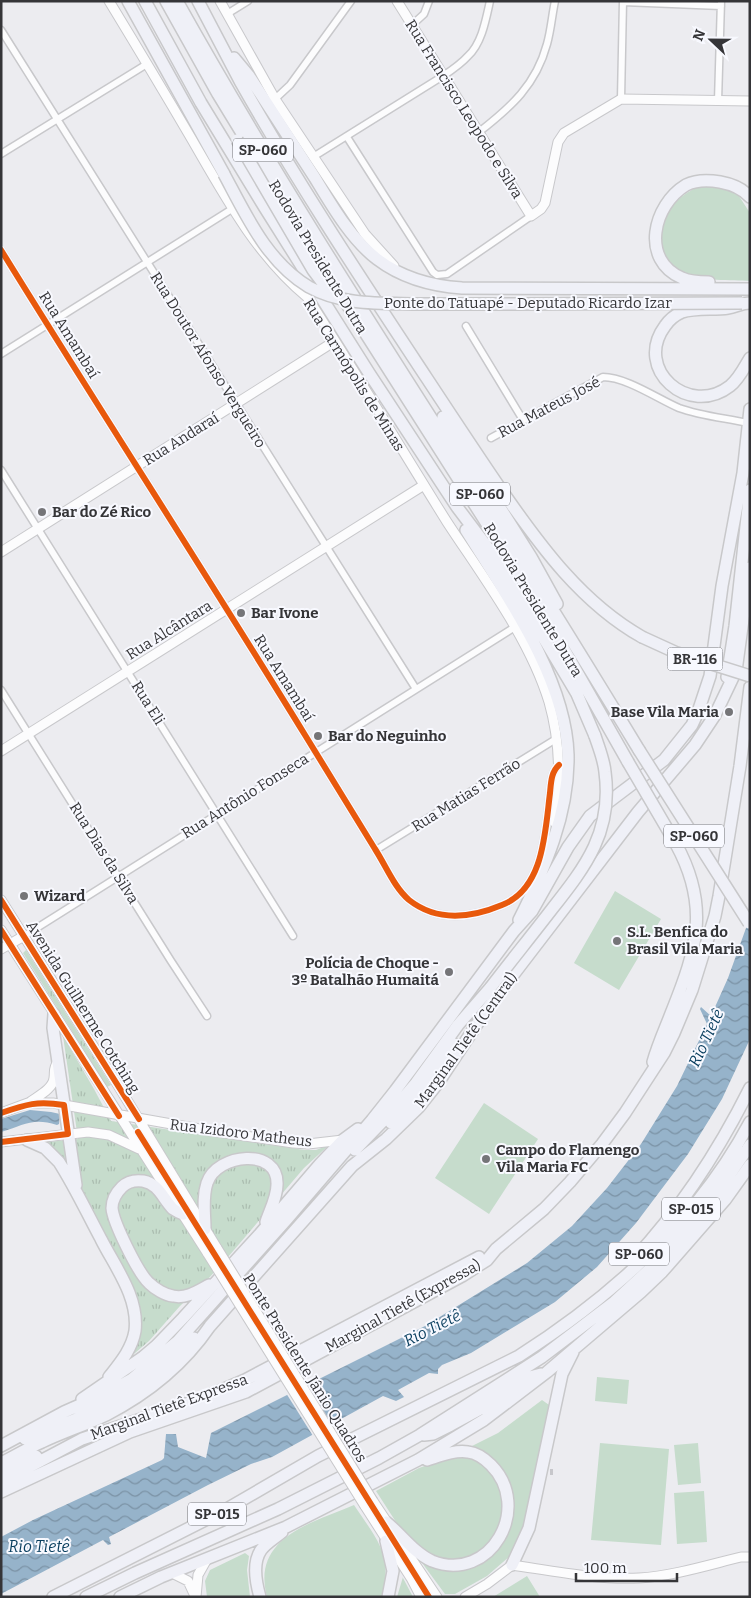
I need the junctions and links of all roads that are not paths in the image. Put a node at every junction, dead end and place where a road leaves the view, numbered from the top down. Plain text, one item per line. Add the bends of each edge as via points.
1 (109, 1) edge
2 (120, 1) edge
3 (128, 1) edge
4 (145, 1) edge
5 (198, 1) edge
6 (220, 1) edge
7 (248, 1) edge
8 (351, 1) edge
9 (397, 1) edge
10 (429, 1) edge
11 (490, 1) edge
12 (555, 1) edge
13 (170, 2) edge
14 (623, 2) edge
15 (721, 4) edge
16 (227, 14) junction
17 (412, 25) junction
18 (1, 30) edge
19 (218, 39) junction
20 (148, 64) junction
21 (444, 76) junction
22 (177, 90) junction
23 (275, 99) junction
24 (621, 99) junction
25 (718, 101) junction
26 (750, 102) edge
27 (57, 120) junction
28 (479, 132) junction
29 (347, 136) junction
30 (1, 154) edge
31 (313, 157) junction
32 (750, 196) edge
33 (232, 209) junction
34 (531, 216) junction
35 (1, 250) edge
36 (147, 262) junction
37 (402, 274) junction
38 (367, 286) junction
39 (746, 289) edge
40 (348, 300) junction
41 (746, 303) edge
42 (48, 325) junction
43 (466, 326) dead end
44 (335, 341) junction
45 (1, 354) edge
46 (750, 358) edge
47 (236, 404) junction
48 (750, 409) edge
49 (523, 420) junction
50 (748, 423) junction
51 (491, 438) dead end
52 (137, 466) junction
53 (1, 470) edge
54 (750, 480) edge
55 (424, 485) junction
56 (750, 490) edge
57 (457, 507) junction
58 (39, 529) junction
59 (326, 546) junction
60 (1, 552) edge
61 (750, 568) edge
62 (227, 608) junction
63 (717, 623) junction
64 (514, 627) junction
65 (734, 660) junction
66 (128, 671) junction
67 (750, 676) edge
68 (596, 678) junction
69 (750, 687) edge
70 (416, 689) junction
71 (1, 690) edge
72 (28, 734) junction
73 (556, 739) junction
74 (1, 751) edge
75 (316, 752) junction
76 (559, 765) junction
77 (216, 814) junction
78 (376, 850) junction
79 (548, 857) junction
80 (118, 877) junction
81 (1, 900) edge
82 (750, 925) edge
83 (1, 930) edge
84 (514, 931) junction
85 (24, 936) junction
86 (293, 936) dead end
87 (10, 944) junction
88 (1, 949) edge
89 (488, 990) junction
90 (54, 1014) junction
91 (207, 1016) dead end
92 (58, 1062) junction
93 (651, 1073) junction
94 (750, 1088) edge
95 (28, 1103) junction
96 (64, 1105) junction
97 (1, 1113) edge
98 (118, 1116) junction
99 (374, 1117) junction
100 (138, 1119) junction
101 (750, 1122) edge
102 (68, 1134) junction
103 (27, 1140) junction
104 (343, 1140) junction
105 (1, 1142) edge
106 (750, 1145) edge
107 (141, 1151) junction
108 (750, 1165) edge
109 (352, 1166) junction
110 (77, 1192) junction
111 (183, 1214) junction
112 (287, 1219) junction
113 (206, 1229) junction
114 (263, 1229) junction
115 (217, 1248) joint
116 (496, 1249) junction
117 (213, 1284) junction
118 (616, 1284) junction
119 (210, 1326) junction
120 (575, 1347) junction
121 (546, 1372) junction
122 (104, 1383) junction
123 (64, 1412) junction
124 (420, 1435) junction
125 (82, 1439) junction
126 (13, 1440) junction
127 (1, 1446) edge
128 (418, 1460) junction
129 (1, 1463) edge
130 (1, 1471) edge
131 (1, 1482) edge
132 (1, 1492) edge
133 (369, 1503) junction
134 (386, 1522) junction
135 (286, 1527) junction
136 (386, 1541) junction
137 (750, 1552) edge
138 (745, 1557) edge
139 (207, 1559) junction
140 (512, 1565) junction
141 (172, 1573) junction
142 (53, 1597) edge
143 (86, 1597) edge
144 (120, 1597) edge
145 (196, 1597) edge
146 (260, 1597) edge
147 (388, 1597) edge
148 (421, 1597) edge
149 (437, 1597) edge
150 (465, 1597) edge

1 - 20 main road, Rua Carmópolis de Minas
2 - 22 highway via 152,57
3 - 22 highway
4 - 57 highway, Rodovia Presidente Dutra / SP-060 via 260,200
5 - 19 highway, Rodovia Presidente Dutra / SP-060
6 - 16 main road
7 - 16 street
8 - 23 street via 290,85
9 - 17 main road, Rua Francisco Leopodo e Silva
10 - 17 street via 427,9
11 - 21 street via 486,21 470,55
12 - 28 street via 547,44 530,83 507,109
13 - 40 highway, bridge via 172,26 313,270 334,293
13 - 68 highway, Rodovia Presidente Dutra / SP-060
13 - 93 highway, Rodovia Presidente Dutra / SP-060, bridge via 218,94 329,276 540,607 684,859 692,881 697,929 682,986
14 - 15 street
14 - 24 street
15 - 25 street
16 - 23 main road
17 - 21 main road, Rua Francisco Leopodo e Silva
18 - 27 street, Rua Doutor Afonso Vergueiro
19 - 37 highway, Ponte do Tatuapé - Deputado Ricardo Izar via 249,76 354,236 378,260
19 - 38 highway, Rodovia Presidente Dutra / SP-060 via 291,166
20 - 27 street
20 - 33 main road, Rua Carmópolis de Minas
21 - 28 main road, Rua Francisco Leopodo e Silva
21 - 29 street
22 - 40 highway, Ponte do Tatuapé - Deputado Ricardo Izar, bridge via 253,226 281,265 309,287 325,295
23 - 31 main road
24 - 25 main road
24 - 34 main road via 564,133 558,142 545,203
25 - 26 main road
27 - 30 street
27 - 36 street, Rua Doutor Afonso Vergueiro
28 - 34 main road, Rua Francisco Leopodo e Silva
29 - 31 street
29 - 34 street via 432,272 437,275 447,274
31 - 37 main road via 365,234
32 - 39 highway via 728,183 712,180 687,185 667,203 659,216 654,239 662,261 682,278 696,282 732,283
33 - 36 street
33 - 44 main road, Rua Carmópolis de Minas via 271,262 307,298
35 - 42 street, Rua Amambaí
36 - 42 street
36 - 47 street, Rua Doutor Afonso Vergueiro
37 - 39 highway, Ponte do Tatuapé - Deputado Ricardo Izar via 428,284 462,288
38 - 67 highway, Rodovia Presidente Dutra / BR-116, bridge via 464,436 540,544 581,591 606,615 642,638 677,653
38 - 68 highway via 382,320 531,557 585,652
40 - 41 highway, Ponte do Tatuapé - Deputado Ricardo Izar, bridge via 471,304
41 - 46 highway via 731,308 683,312 670,319 657,342 656,356 663,378 672,387 690,395 708,396 730,386
42 - 45 street
42 - 52 street, Rua Amambaí
43 - 49 street
44 - 47 main road, Rua Andaraí
44 - 55 main road, Rua Carmópolis de Minas
47 - 52 main road, Rua Andaraí
47 - 59 street, Rua Doutor Afonso Vergueiro
48 - 50 highway
49 - 50 street, Rua Mateus José via 596,380 611,377 679,408
49 - 51 street, Rua Mateus José
50 - 63 highway via 744,473
52 - 58 main road, Rua Andaraí
52 - 62 street, Rua Amambaí
53 - 58 street, Rua Eli
54 - 63 highway via 722,616
55 - 59 main road, Rua Alcântara
55 - 64 main road, Rua Carmópolis de Minas
56 - 65 highway
57 - 79 highway via 462,523 524,626 558,698 568,753 562,807
57 - 89 highway, bridge via 491,552 577,694 603,759 606,783 604,821 595,847 581,871
58 - 60 main road, Rua Andaraí
58 - 66 street, Rua Eli
59 - 62 main road, Rua Alcântara
59 - 70 street, Rua Doutor Afonso Vergueiro
61 - 65 highway
62 - 66 main road, Rua Alcântara
62 - 75 street, Rua Amambaí
63 - 84 highway via 710,676 692,725 664,760 590,816 568,847 532,911
64 - 70 street, Rua Antônio Fonseca
64 - 73 main road, Rua Carmópolis de Minas via 543,685
65 - 109 highway, Marginal Tietê (Central) via 730,684 695,745 638,812 487,1009 420,1107
66 - 72 main road, Rua Alcântara
66 - 77 street, Rua Eli
68 - 82 highway, Rodovia Presidente Dutra / SP-060, bridge
69 - 93 highway, Marginal Tietê (Expressa) via 714,916 692,990 664,1053
70 - 75 street, Rua Antônio Fonseca
71 - 72 street, Rua Dias da Silva
72 - 74 main road, Rua Alcântara
72 - 80 street, Rua Dias da Silva
73 - 76 main road, Rua Amambaí
73 - 78 street, Rua Matias Ferrão
75 - 77 street, Rua Antônio Fonseca
75 - 78 street, Rua Amambaí
76 - 78 street, Rua Amambaí via 553,773 546,829 533,876 526,889 502,906 458,917 426,910 400,891
76 - 79 main road, Rua Amambaí
77 - 80 street, Rua Antônio Fonseca
77 - 86 street, Rua Eli
79 - 84 highway
80 - 85 street, Rua Antônio Fonseca
80 - 91 street, Rua Dias da Silva
81 - 85 main road, Avenida Guilherme Cotching
83 - 87 main road, Avenida Guilherme Cotching
84 - 99 highway
85 - 87 main road, Rua Antônio Fonseca
85 - 100 main road, Avenida Guilherme Cotching
87 - 88 main road, Rua Antônio Fonseca
87 - 90 main road, Avenida Guilherme Cotching
89 - 109 highway via 423,1089
89 - 112 highway via 385,1119
90 - 92 highway
90 - 98 main road, Avenida Guilherme Cotching
92 - 95 main road via 52,1084
92 - 96 highway
93 - 116 highway, Marginal Tietê (Expressa) via 602,1144 570,1182 532,1221
94 - 118 highway, SP-060 via 718,1147 664,1226 621,1272
95 - 96 main road, Rua Izidoro Matheus
95 - 97 main road
96 - 98 main road, Rua Izidoro Matheus
96 - 102 highway
98 - 100 main road, Rua Izidoro Matheus
98 - 107 main road, Avenida Guilherme Cotching
99 - 104 highway
99 - 112 highway
100 - 104 main road, Rua Izidoro Matheus via 293,1143
100 - 113 main road, Avenida Guilherme Cotching
101 - 118 highway, SP-015 via 719,1172 686,1215
102 - 103 main road
102 - 107 main road via 109,1135
102 - 110 highway
103 - 105 main road
103 - 110 highway via 55,1156
104 - 114 highway
106 - 124 highway via 678,1242 626,1292 542,1357
107 - 111 main road, Avenida Guilherme Cotching
108 - 120 highway via 717,1210 662,1272
109 - 119 highway, Marginal Tietê (Central)
110 - 122 highway via 124,1280 135,1320 131,1345
111 - 117 highway via 174,1210 156,1188 142,1181 124,1185 114,1198 112,1207 138,1269 149,1284 168,1295 180,1297
111 - 133 main road, Ponte Presidente Jânio Quadros, bridge
112 - 123 highway via 178,1341 132,1378
113 - 114 highway via 204,1198 210,1177 219,1167 243,1158 265,1163 276,1176 277,1184
113 - 115 main road, Avenida Guilherme Cotching
114 - 117 highway
115 - 133 main road, Ponte Presidente Jânio Quadros, bridge
116 - 125 highway, Marginal Tietê Expressa via 245,1380 200,1399
116 - 132 highway, Marginal Tietê (Expressa) via 487,1260 462,1276 246,1392 130,1432
117 - 122 highway via 150,1351
118 - 142 highway, SP-015 via 572,1320 519,1356 318,1456 225,1510
119 - 126 highway via 123,1395 32,1438
119 - 129 highway, Marginal Tietê (Central) via 188,1355 133,1398 107,1414
120 - 121 highway
120 - 140 highway via 562,1374 529,1528
121 - 124 highway via 526,1378 484,1407 433,1434
121 - 128 highway via 484,1420
122 - 123 highway
123 - 126 highway
124 - 143 highway via 317,1490
125 - 130 highway via 62,1444
125 - 131 highway, Marginal Tietê Expressa
126 - 127 highway
128 - 134 highway via 464,1452 486,1460 507,1492 508,1514 500,1539 482,1556 467,1563 456,1566 440,1564 421,1554
128 - 135 highway
133 - 134 main road
133 - 136 main road, Ponte Presidente Jânio Quadros
134 - 149 main road
135 - 139 highway
135 - 146 highway via 262,1548 256,1559
136 - 147 highway via 393,1571
136 - 148 main road
137 - 138 main road
138 - 140 main road via 639,1578 602,1577
139 - 141 highway
139 - 145 main road via 198,1576
140 - 150 main road
141 - 144 highway
141 - 145 main road via 188,1581

